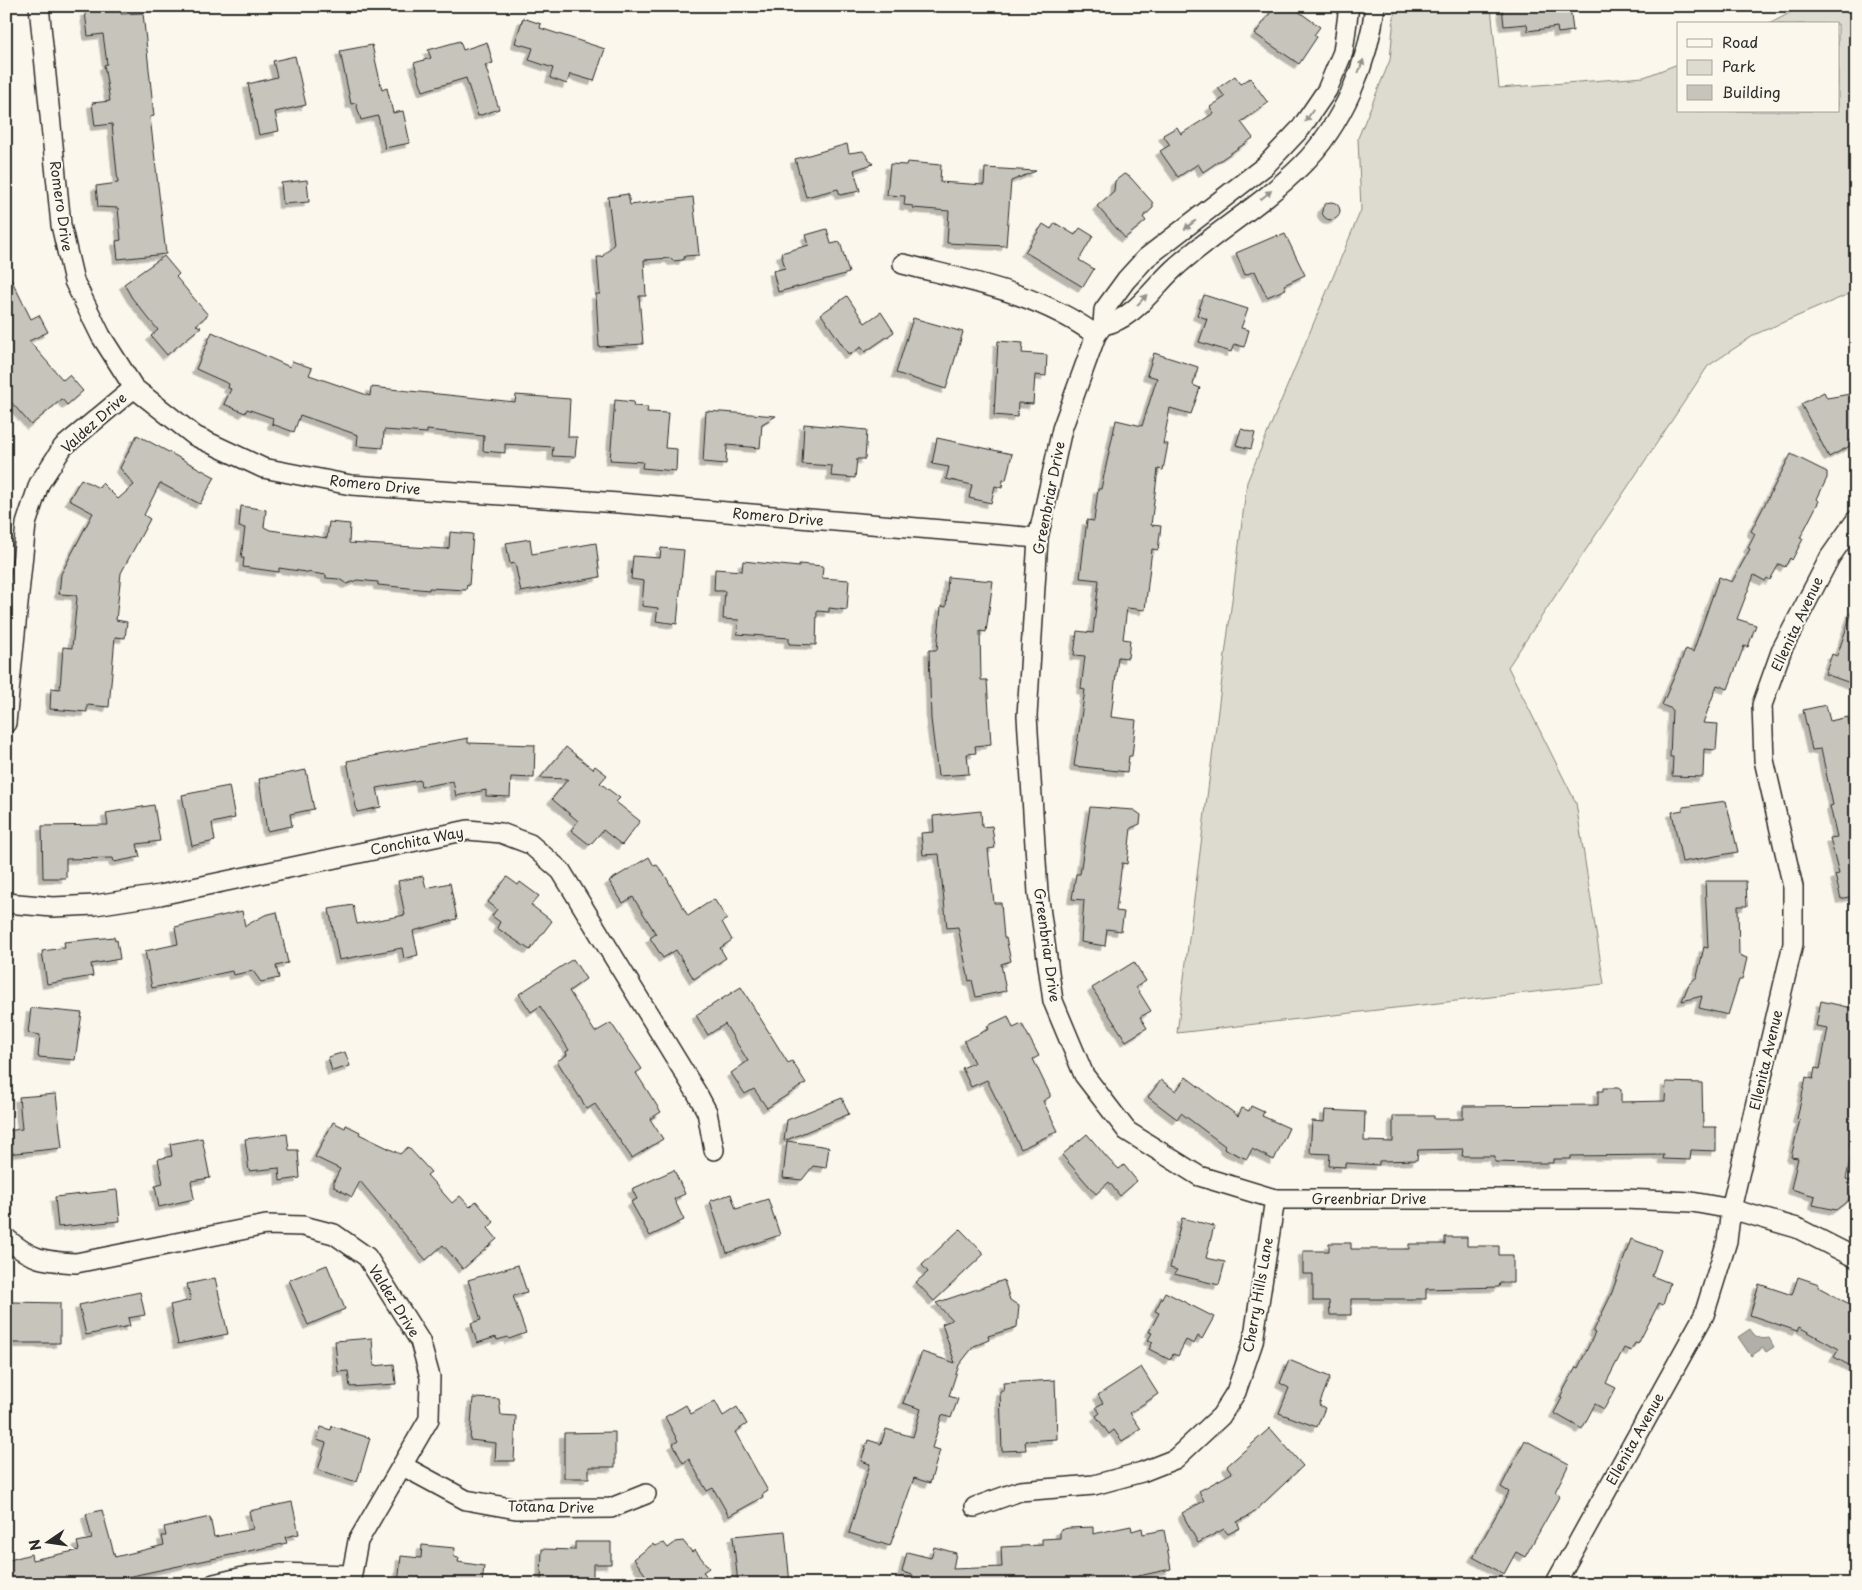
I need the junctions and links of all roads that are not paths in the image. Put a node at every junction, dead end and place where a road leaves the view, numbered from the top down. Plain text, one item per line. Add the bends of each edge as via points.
1 (40, 6) edge
2 (1349, 6) edge
3 (1375, 6) edge
4 (902, 264) dead end
5 (1099, 330) junction
6 (134, 388) junction
7 (1856, 520) edge
8 (1038, 538) junction
9 (13, 571) edge
10 (6, 723) edge
11 (6, 903) edge
12 (714, 1150) dead end
13 (1275, 1199) junction
14 (1731, 1209) junction
15 (6, 1238) edge
16 (1856, 1258) edge
17 (403, 1466) junction
18 (646, 1494) dead end
19 (975, 1507) dead end
20 (350, 1580) edge
21 (214, 1584) edge
22 (1555, 1584) edge

1 - 6 street, Romero Drive via 61,225 74,281 101,336
2 -> 5 street, Greenbriar Drive via 1342,52 1326,90 1301,128 1265,166 1146,258 1104,310
5 -> 3 street via 1127,316 1177,265 1302,164 1339,114 1352,89 1373,30
4 - 5 street via 1022,295
5 - 8 street, Greenbriar Drive via 1062,429
6 - 8 street, Romero Drive via 195,436 263,468 351,485 618,503
6 - 9 street, Valdez Drive via 63,447 39,484
7 - 14 street, Ellenita Avenue via 1830,557 1787,641 1762,704 1764,760 1792,887 1793,944
8 - 13 street, Greenbriar Drive via 1027,716 1038,893 1053,1001 1084,1074 1127,1132 1199,1176
9 - 10 street, Valdez Drive
11 - 12 street, Conchita Way via 53,907 95,905 160,895 468,830 500,833 530,844 561,871 698,1095 707,1112
13 - 14 street, Greenbriar Drive via 1624,1199 1692,1202
13 - 19 street, Cherry Hills Lane via 1253,1342 1236,1392 1221,1416 1175,1459 1142,1472 1094,1485 1020,1491
14 - 16 street, Greenbriar Drive via 1797,1228
14 - 22 street, Ellenita Avenue via 1727,1241 1704,1315
15 - 17 street, Valdez Drive via 25,1254 49,1261 76,1262 266,1225 303,1226 334,1234 367,1257 420,1341 430,1377 429,1419
17 - 18 street, Totana Drive via 466,1500 516,1509 611,1508
17 - 20 street, Valdez Drive via 358,1541
20 - 21 street via 276,1573

